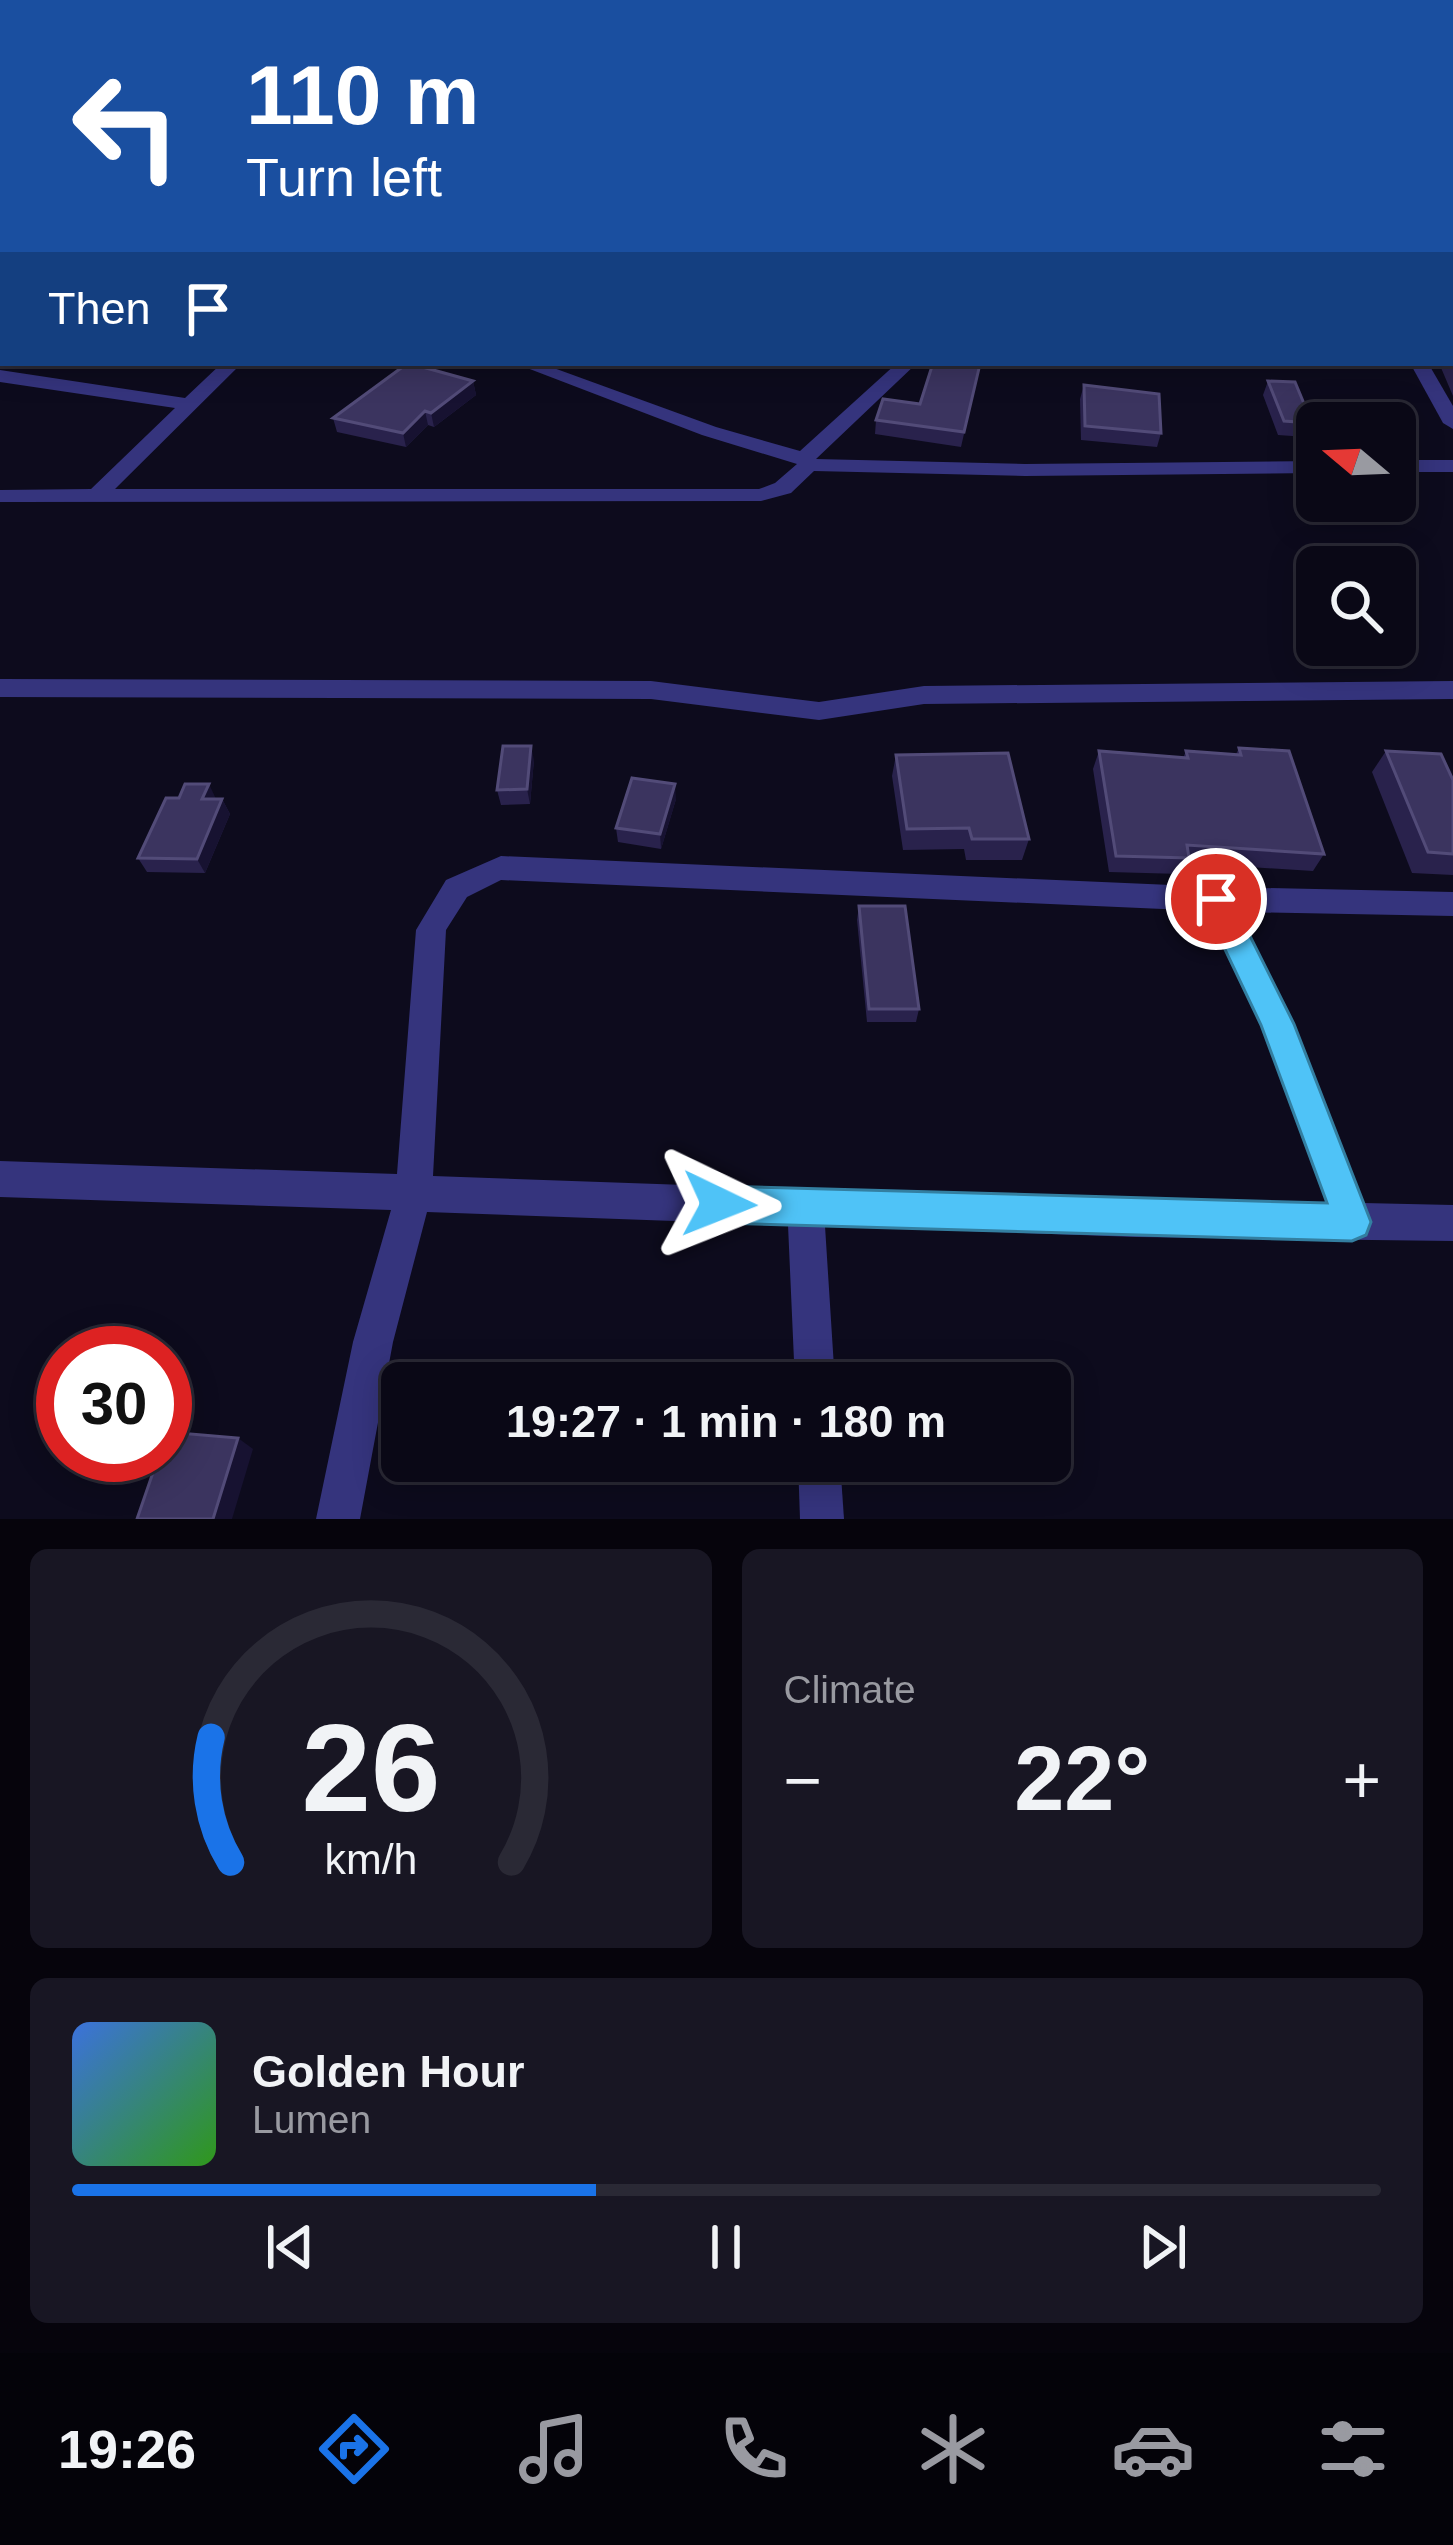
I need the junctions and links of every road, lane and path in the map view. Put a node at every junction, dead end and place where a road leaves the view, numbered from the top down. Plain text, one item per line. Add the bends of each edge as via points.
1 (230, 366) edge
2 (531, 366) edge
3 (905, 366) edge
4 (1421, 366) edge
5 (0, 376) edge
6 (190, 405) junction
7 (1453, 423) edge
8 (806, 462) junction
9 (1416, 466) edge
10 (1453, 466) edge
11 (1296, 467) edge
12 (0, 496) edge
13 (96, 496) junction
14 (0, 688) edge
15 (1453, 690) edge
16 (1216, 899) junction
17 (1453, 904) edge
18 (0, 1179) edge
19 (414, 1193) junction
20 (806, 1207) junction
21 (1352, 1222) junction
22 (1453, 1223) edge
23 (814, 1362) edge
24 (820, 1482) edge
25 (338, 1519) edge
26 (822, 1519) edge

1 - 6 street
2 - 8 street
3 - 8 street
4 - 7 street
5 - 6 street
6 - 13 street
8 - 11 street
8 - 13 street via 783,488 760,495
9 - 10 street
12 - 13 street
14 - 15 street via 651,690 819,711 924,695
16 - 17 street
16 - 19 street via 501,868 465,879 430,930
16 - 21 street via 1277,1024
18 - 19 street
19 - 20 street
19 - 25 street
20 - 21 street
20 - 23 street
21 - 22 street
24 - 26 street

